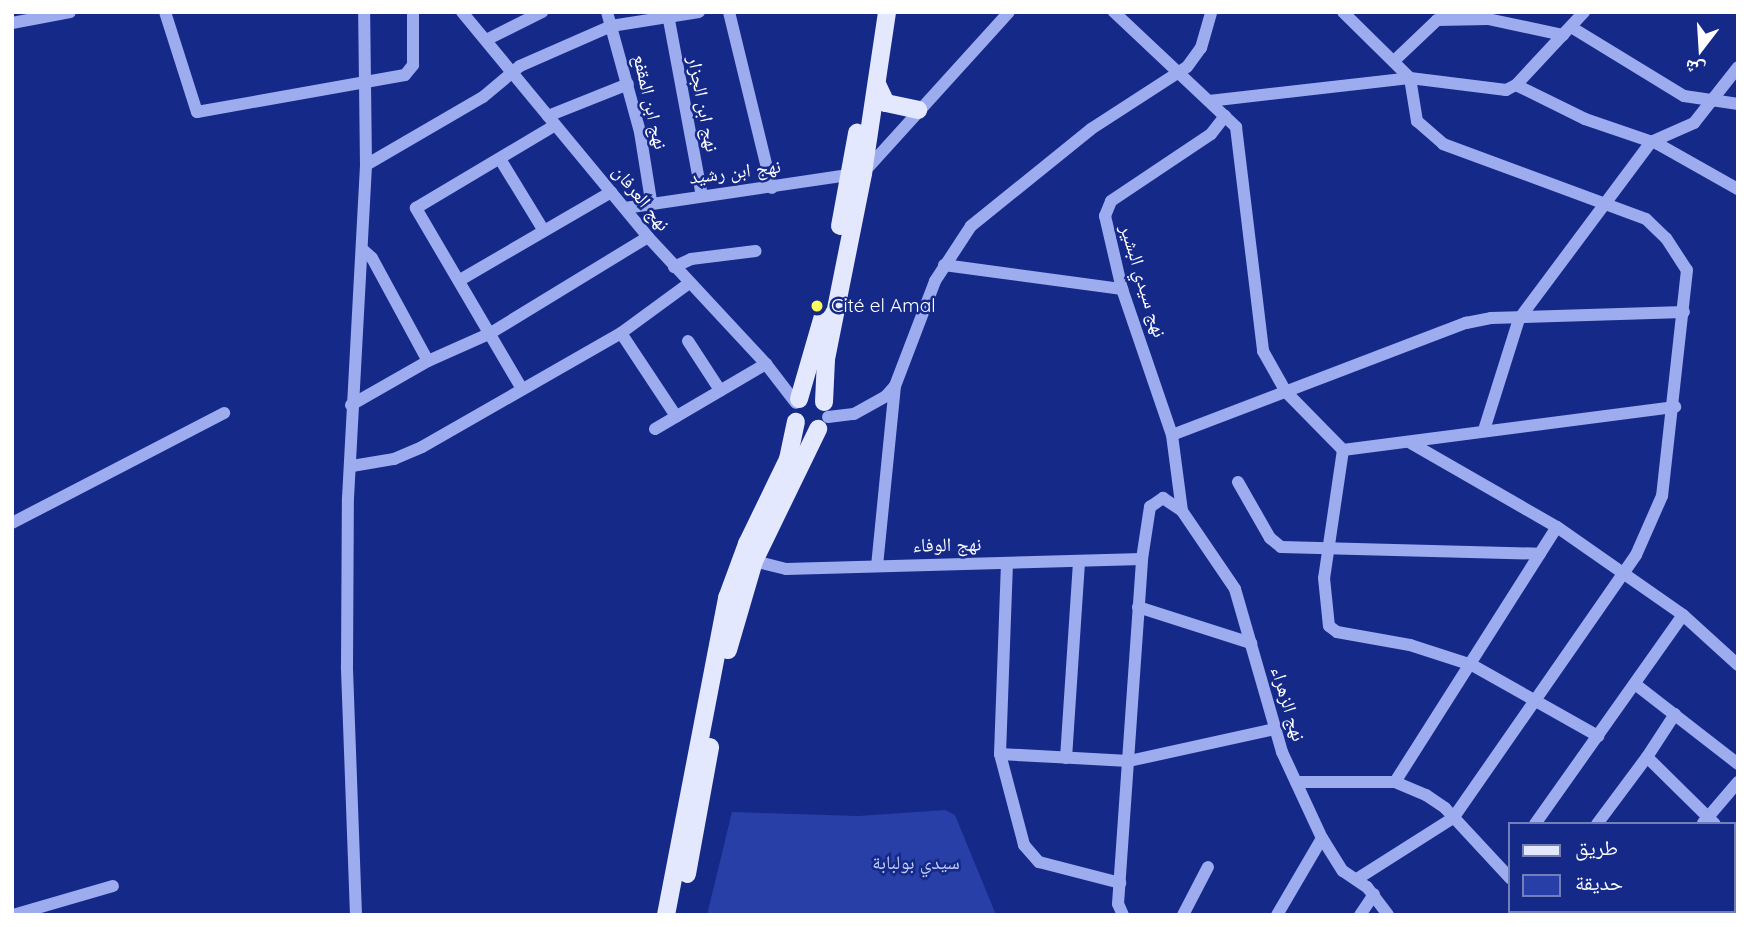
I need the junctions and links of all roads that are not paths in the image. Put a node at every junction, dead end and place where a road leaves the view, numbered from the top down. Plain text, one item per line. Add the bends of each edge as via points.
1 (70, 12) edge
2 (165, 12) edge
3 (364, 12) edge
4 (413, 12) edge
5 (462, 12) edge
6 (607, 12) edge
7 (699, 12) edge
8 (729, 12) edge
9 (875, 12) edge
10 (887, 12) edge
11 (1009, 12) edge
12 (1114, 12) edge
13 (1211, 12) edge
14 (1343, 12) edge
15 (536, 13) edge
16 (51, 14) edge
17 (1434, 16) edge
18 (1491, 16) edge
19 (669, 20) junction
20 (1573, 21) edge
21 (12, 23) edge
22 (611, 26) junction
23 (486, 40) junction
24 (1394, 61) junction
25 (1738, 67) edge
26 (1178, 72) junction
27 (511, 73) junction
28 (1410, 78) junction
29 (628, 84) junction
30 (877, 84) junction
31 (367, 85) junction
32 (1516, 85) junction
33 (1209, 102) junction
34 (1708, 102) junction
35 (1738, 104) edge
36 (918, 110) junction
37 (1225, 116) junction
38 (552, 121) junction
39 (1651, 142) junction
40 (500, 159) junction
41 (366, 165) junction
42 (856, 175) junction
43 (772, 188) junction
44 (1738, 189) edge
45 (611, 192) junction
46 (702, 196) junction
47 (651, 201) junction
48 (1606, 202) junction
49 (625, 208) junction
50 (544, 231) junction
51 (648, 237) junction
52 (362, 249) junction
53 (756, 251) dead end
54 (944, 265) junction
55 (674, 267) junction
56 (460, 281) junction
57 (688, 284) junction
58 (1122, 289) junction
59 (1684, 312) junction
60 (1519, 319) junction
61 (489, 334) junction
62 (621, 334) junction
63 (688, 341) dead end
64 (428, 361) junction
65 (766, 364) junction
66 (895, 386) junction
67 (522, 389) junction
68 (720, 390) junction
69 (1286, 392) junction
70 (797, 401) junction
71 (351, 405) junction
72 (1675, 407) junction
73 (224, 413) dead end
74 (676, 416) junction
75 (823, 416) junction
76 (796, 422) junction
77 (655, 429) dead end
78 (1484, 430) junction
79 (1172, 435) junction
80 (1409, 442) junction
81 (1343, 450) junction
82 (352, 466) junction
83 (1238, 482) dead end
84 (1182, 511) junction
85 (12, 523) edge
86 (1557, 527) junction
87 (1329, 550) junction
88 (1540, 554) junction
89 (1142, 559) junction
90 (754, 561) junction
91 (1079, 561) junction
92 (1007, 563) junction
93 (877, 566) junction
94 (1622, 572) junction
95 (1138, 607) junction
96 (1683, 615) junction
97 (1251, 643) junction
98 (1472, 665) junction
99 (1738, 665) edge
100 (1635, 684) junction
101 (1536, 699) junction
102 (1675, 714) junction
103 (1274, 729) junction
104 (1598, 736) junction
105 (1000, 754) junction
106 (1647, 757) junction
107 (1066, 758) junction
108 (1129, 761) junction
109 (1738, 764) edge
110 (1296, 782) junction
111 (1395, 782) junction
112 (1738, 782) edge
113 (1453, 818) junction
114 (1536, 822) edge
115 (1598, 822) edge
116 (1708, 822) edge
117 (1322, 838) junction
118 (1208, 867) dead end
119 (1506, 873) edge
120 (1357, 879) junction
121 (1121, 883) junction
122 (113, 886) dead end
123 (1374, 894) junction
124 (1121, 909) edge
125 (13, 915) edge
126 (356, 915) edge
127 (666, 915) edge
128 (677, 915) edge
129 (1183, 915) edge
130 (1277, 915) edge
131 (1360, 915) edge
132 (1388, 915) edge

1 - 16 street
2 - 31 street via 197,112
3 - 31 street
4 - 31 street via 413,65 405,75
5 - 23 street, نهج العرفان
6 - 22 street, نهج ابن المقفع
7 - 19 street
8 - 43 street
9 - 42 main road
10 - 30 main road
11 - 36 street
12 - 26 street
13 - 26 street via 1200,48
14 - 24 street
15 - 23 street
16 - 21 street
17 - 18 street
17 - 24 street
18 - 20 street
19 - 22 street
19 - 46 street, نهج ابن الجزار
20 - 32 street
20 - 34 street via 1684,96
22 - 27 street
22 - 29 street, نهج ابن المقفع
23 - 27 street, نهج العرفان
24 - 28 street
25 - 34 street
26 - 33 street
26 - 54 street via 1091,129 979,220
27 - 38 street, نهج العرفان
27 - 41 street via 483,97
28 - 32 street via 1494,91
28 - 33 street
28 - 48 street via 1417,121 1443,144
29 - 38 street
29 - 47 street, نهج ابن المقفع
30 - 36 main road via 886,103
30 - 42 main road
31 - 41 street
32 - 39 street via 1585,119
33 - 37 street
34 - 35 street
34 - 39 street via 1694,123
36 - 42 street
37 - 58 street, نهج سيدي البشير via 1211,134 1107,208 1104,222
37 - 69 street via 1236,127 1263,351
38 - 40 street
38 - 45 street, نهج العرفان
39 - 44 street
39 - 48 street
40 - 50 street
40 - 56 street via 416,208
41 - 52 street
42 - 43 street, نهج ابن رشيد
42 - 70 main road via 824,312
42 - 75 main road via 826,359
43 - 46 street, نهج ابن رشيد
45 - 49 street, نهج العرفان
45 - 50 street
46 - 47 street, نهج ابن رشيد
47 - 49 street, نهج ابن رشيد
48 - 59 street via 1646,219 1666,238 1687,270
48 - 60 street
49 - 51 street, نهج العرفان
50 - 56 street
51 - 55 street, نهج العرفان
51 - 61 street
52 - 64 street via 372,258
52 - 71 street
53 - 55 street via 691,259
54 - 58 street
54 - 66 street
55 - 57 street, نهج العرفان
56 - 61 street
57 - 62 street
57 - 65 street, نهج العرفان
58 - 79 street, نهج سيدي البشير
59 - 60 street
59 - 72 street
60 - 69 street via 1466,323
60 - 78 street
61 - 64 street
61 - 67 street
62 - 67 street
62 - 74 street
63 - 68 street
64 - 71 street
65 - 68 street
65 - 70 street, نهج العرفان
66 - 75 street via 854,414
66 - 93 street
67 - 82 street via 422,447 394,459
68 - 74 street
69 - 79 street
69 - 81 street
70 - 75 main road via 810,395
70 - 76 main road
71 - 82 street
72 - 78 street
72 - 94 street via 1662,496 1648,532
73 - 85 street
74 - 77 street
75 - 76 main road via 808,430
75 - 90 main road
76 - 127 main road via 788,459 727,598
78 - 80 street
79 - 84 street, نهج سيدي البشير
80 - 81 street
80 - 86 street
81 - 87 street
82 - 126 street via 347,666
83 - 87 street via 1277,546
84 - 89 street, نهج الزهراء via 1163,498 1150,507
84 - 97 street, نهج الزهراء via 1235,589
86 - 88 street
86 - 94 street
87 - 88 street
87 - 98 street via 1326,617 1332,629 1410,645
88 - 98 street
89 - 91 street, نهج الوفاء
89 - 95 street
90 - 93 street, نهج الوفاء via 786,569
90 - 128 main road via 731,637
91 - 92 street, نهج الوفاء
91 - 107 street
92 - 93 street, نهج الوفاء
92 - 105 street
94 - 96 street
94 - 101 street
95 - 97 street
95 - 108 street
96 - 99 street
96 - 100 street
97 - 103 street, نهج الزهراء
98 - 101 street
98 - 111 street
100 - 102 street
100 - 104 street
101 - 104 street
101 - 113 street
102 - 106 street
102 - 109 street
103 - 108 street
103 - 110 street, نهج الزهراء
104 - 114 street
105 - 107 street
105 - 121 street via 1020,832 1034,858
106 - 115 street
106 - 116 street via 1663,768
107 - 108 street
108 - 121 street
110 - 111 street
110 - 117 street, نهج الزهراء
111 - 113 street via 1436,801
112 - 116 street
113 - 119 street
113 - 120 street
117 - 120 street, نهج الزهراء via 1343,871
117 - 130 street
118 - 129 street
120 - 123 street, نهج الزهراء
121 - 124 street
122 - 125 street
123 - 131 street
123 - 132 street, نهج الزهراء

